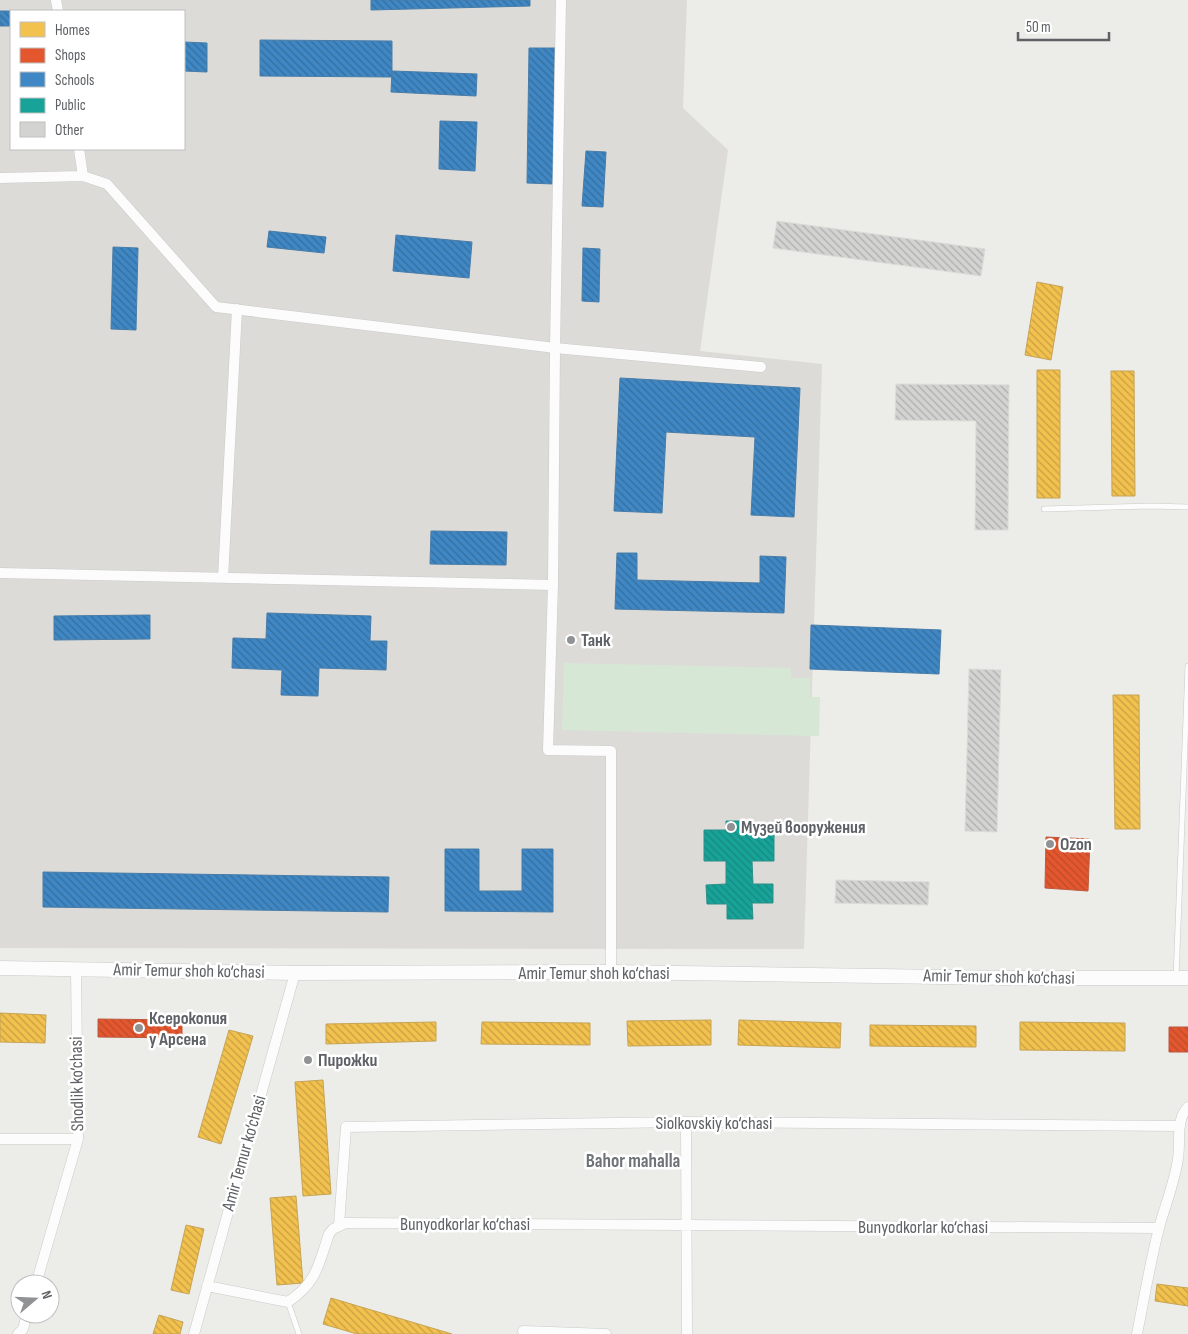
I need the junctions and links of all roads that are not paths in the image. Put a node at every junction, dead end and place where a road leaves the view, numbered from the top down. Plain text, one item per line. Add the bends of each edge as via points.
1 (561, 0) edge
2 (79, 150) edge
3 (83, 176) junction
4 (0, 178) edge
5 (237, 309) junction
6 (555, 348) junction
7 (760, 367) dead end
8 (1188, 507) edge
9 (1044, 509) dead end
10 (0, 573) edge
11 (223, 578) junction
12 (553, 585) junction
13 (1188, 666) edge
14 (0, 968) edge
15 (76, 969) junction
16 (611, 972) junction
17 (295, 973) junction
18 (1182, 978) edge
19 (1188, 1107) edge
20 (686, 1122) junction
21 (1180, 1126) junction
22 (0, 1139) edge
23 (78, 1139) junction
24 (339, 1225) junction
25 (687, 1225) junction
26 (1159, 1228) junction
27 (39, 1274) edge
28 (207, 1286) junction
29 (288, 1302) junction
30 (523, 1331) dead end
31 (194, 1334) edge
32 (299, 1334) edge
33 (606, 1334) edge
34 (687, 1334) edge
35 (1137, 1334) edge

1 - 6 street
2 - 3 street
3 - 4 street
3 - 5 street via 107,184 216,307
5 - 6 street
5 - 11 street
6 - 7 street
6 - 12 street
8 - 9 lane
10 - 11 street
11 - 12 street
12 - 16 street via 548,750 611,751
13 - 18 lane
14 - 15 main road, Amir Temur shoh ko‘chasi
15 - 17 main road, Amir Temur shoh ko‘chasi
15 - 23 street, Shodlik ko‘chasi
16 - 17 main road, Amir Temur shoh ko‘chasi
16 - 18 main road, Amir Temur shoh ko‘chasi
17 - 28 street, Amir Temur ko‘chasi
19 - 21 street via 1183,1112
20 - 21 street, Siolkovskiy ko‘chasi
20 - 24 street, Siolkovskiy ko‘chasi via 346,1126
20 - 25 street
21 - 26 street via 1176,1170
22 - 23 street
23 - 27 street, Shodlik ko‘chasi
24 - 25 street, Bunyodkorlar ko‘chasi
24 - 29 street via 329,1234 314,1277 300,1294
25 - 26 street, Bunyodkorlar ko‘chasi
25 - 34 street
26 - 35 street
28 - 29 street
28 - 31 street, Amir Temur ko‘chasi
29 - 32 lane
30 - 33 street

